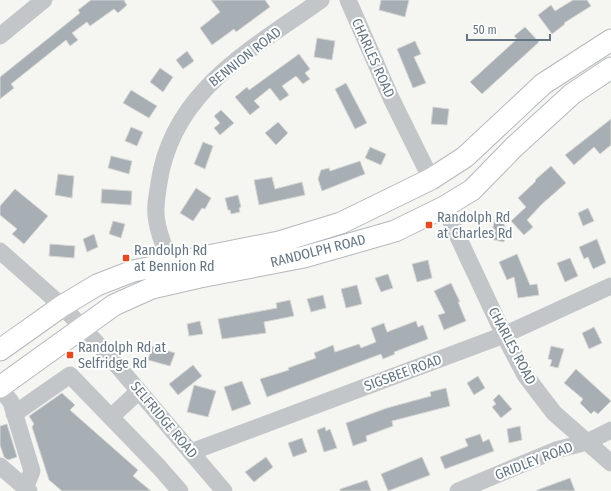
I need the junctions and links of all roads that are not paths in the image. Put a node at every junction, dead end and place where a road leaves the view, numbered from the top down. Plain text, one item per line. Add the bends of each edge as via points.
1 (44, 0) edge
2 (321, 0) edge
3 (348, 0) edge
4 (0, 36) edge
5 (611, 40) edge
6 (611, 68) edge
7 (431, 179) junction
8 (444, 207) junction
9 (0, 250) edge
10 (170, 263) junction
11 (611, 286) edge
12 (62, 306) junction
13 (82, 327) junction
14 (504, 336) junction
15 (0, 350) edge
16 (0, 388) edge
17 (139, 390) junction
18 (14, 414) junction
19 (111, 417) junction
20 (611, 430) edge
21 (587, 442) junction
22 (191, 452) junction
23 (611, 463) edge
24 (0, 466) edge
25 (26, 490) edge
26 (180, 491) edge
27 (224, 491) edge
28 (458, 491) edge

1 - 4 street
2 - 10 street, BENNION ROAD via 245,54 211,82 181,119 162,163 156,203 156,222
3 - 7 street, CHARLES ROAD via 391,98
5 - 7 main road, RANDOLPH ROAD via 543,84 465,157
6 - 8 main road, RANDOLPH ROAD via 572,94 472,190
7 - 10 main road, RANDOLPH ROAD via 341,223 279,242
8 - 13 main road, RANDOLPH ROAD via 395,232 304,257 152,288 114,305
8 - 14 street, CHARLES ROAD
9 - 12 street, SELFRIDGE ROAD
10 - 12 main road, RANDOLPH ROAD via 133,271 98,285
11 - 14 street, SIGSBEE ROAD
12 - 13 street, SELFRIDGE ROAD
12 - 15 main road, RANDOLPH ROAD
13 - 16 main road, RANDOLPH ROAD
13 - 17 street, SELFRIDGE ROAD
14 - 21 street, CHARLES ROAD via 525,375 554,413
14 - 22 street, SIGSBEE ROAD
16 - 18 street via 10,402
17 - 19 street
17 - 22 street, SELFRIDGE ROAD
18 - 19 street via 70,375
18 - 25 street via 32,471
19 - 26 street
20 - 21 street, GRIDLEY ROAD
21 - 23 street, CHARLES ROAD
21 - 28 street, GRIDLEY ROAD via 556,450
22 - 27 street, SELFRIDGE ROAD
24 - 25 street

